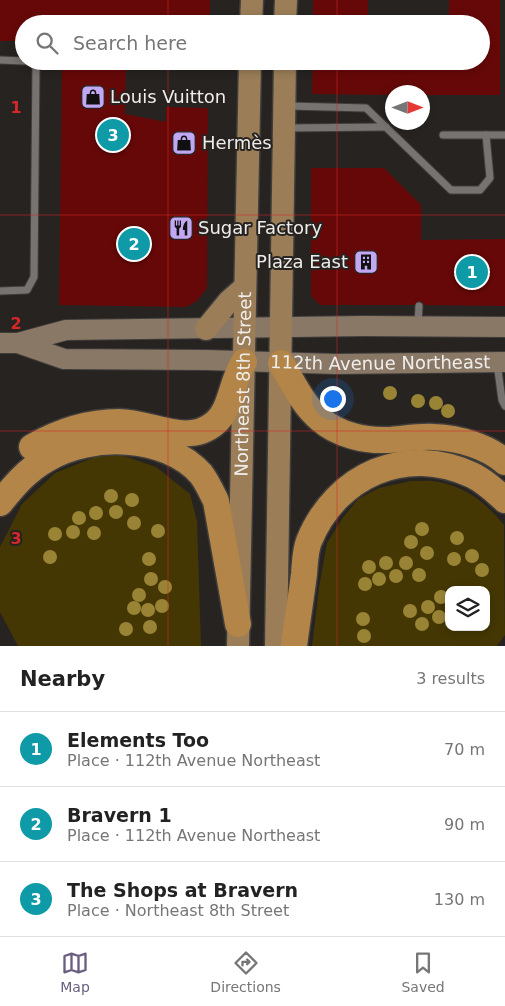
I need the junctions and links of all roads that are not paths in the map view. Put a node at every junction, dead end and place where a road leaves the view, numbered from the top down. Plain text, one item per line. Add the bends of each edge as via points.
1 (252, 0) edge
2 (286, 0) edge
3 (251, 15) edge
4 (285, 15) edge
5 (0, 60) edge
6 (15, 61) edge
7 (36, 70) edge
8 (250, 70) edge
9 (285, 70) edge
10 (284, 117) junction
11 (385, 126) edge
12 (385, 127) edge
13 (389, 130) edge
14 (443, 135) dead end
15 (486, 135) junction
16 (505, 135) edge
17 (245, 287) junction
18 (0, 291) edge
19 (419, 306) dead end
20 (418, 326) junction
21 (505, 327) edge
22 (281, 328) junction
23 (206, 329) junction
24 (244, 329) junction
25 (9, 343) edge
26 (244, 362) junction
27 (501, 362) edge
28 (280, 363) junction
29 (505, 406) edge
30 (505, 462) edge
31 (0, 476) edge
32 (505, 500) edge
33 (0, 503) edge
34 (238, 635) edge
35 (276, 646) edge
36 (294, 646) edge

1 - 3 main road
2 - 4 main road
5 - 6 lane
7 - 18 lane via 34,277 27,290
8 - 17 main road, Northeast 8th Street
9 - 10 main road, Northeast 8th Street
10 - 11 lane via 366,108
10 - 12 lane
10 - 22 main road, Northeast 8th Street
13 - 15 lane via 451,190 480,190 490,178
14 - 15 lane
15 - 16 lane
17 - 23 main road
17 - 24 main road, Northeast 8th Street
19 - 20 lane
20 - 21 main road, 112th Avenue Northeast
20 - 22 main road, 112th Avenue Northeast
22 - 24 main road, 112th Avenue Northeast
22 - 28 main road, Northeast 8th Street
23 - 24 main road, 112th Avenue Northeast
23 - 25 main road, 112th Avenue Northeast via 66,330
24 - 26 main road, Northeast 8th Street
25 - 26 main road, 112th Avenue Northeast via 64,359
26 - 28 main road, 112th Avenue Northeast
26 - 31 highway via 236,372 225,410 216,422 201,432 178,433 122,422 85,425 44,440
26 - 34 main road, Northeast 8th Street
27 - 28 main road, 112th Avenue Northeast
27 - 29 lane
28 - 30 highway via 300,397 333,428 366,439 432,436 466,442
28 - 35 main road, Northeast 8th Street
32 - 36 highway via 472,475 423,463 394,465 352,484 335,499 308,543
33 - 34 highway via 34,467 83,444 132,442 178,457 201,474 216,501

